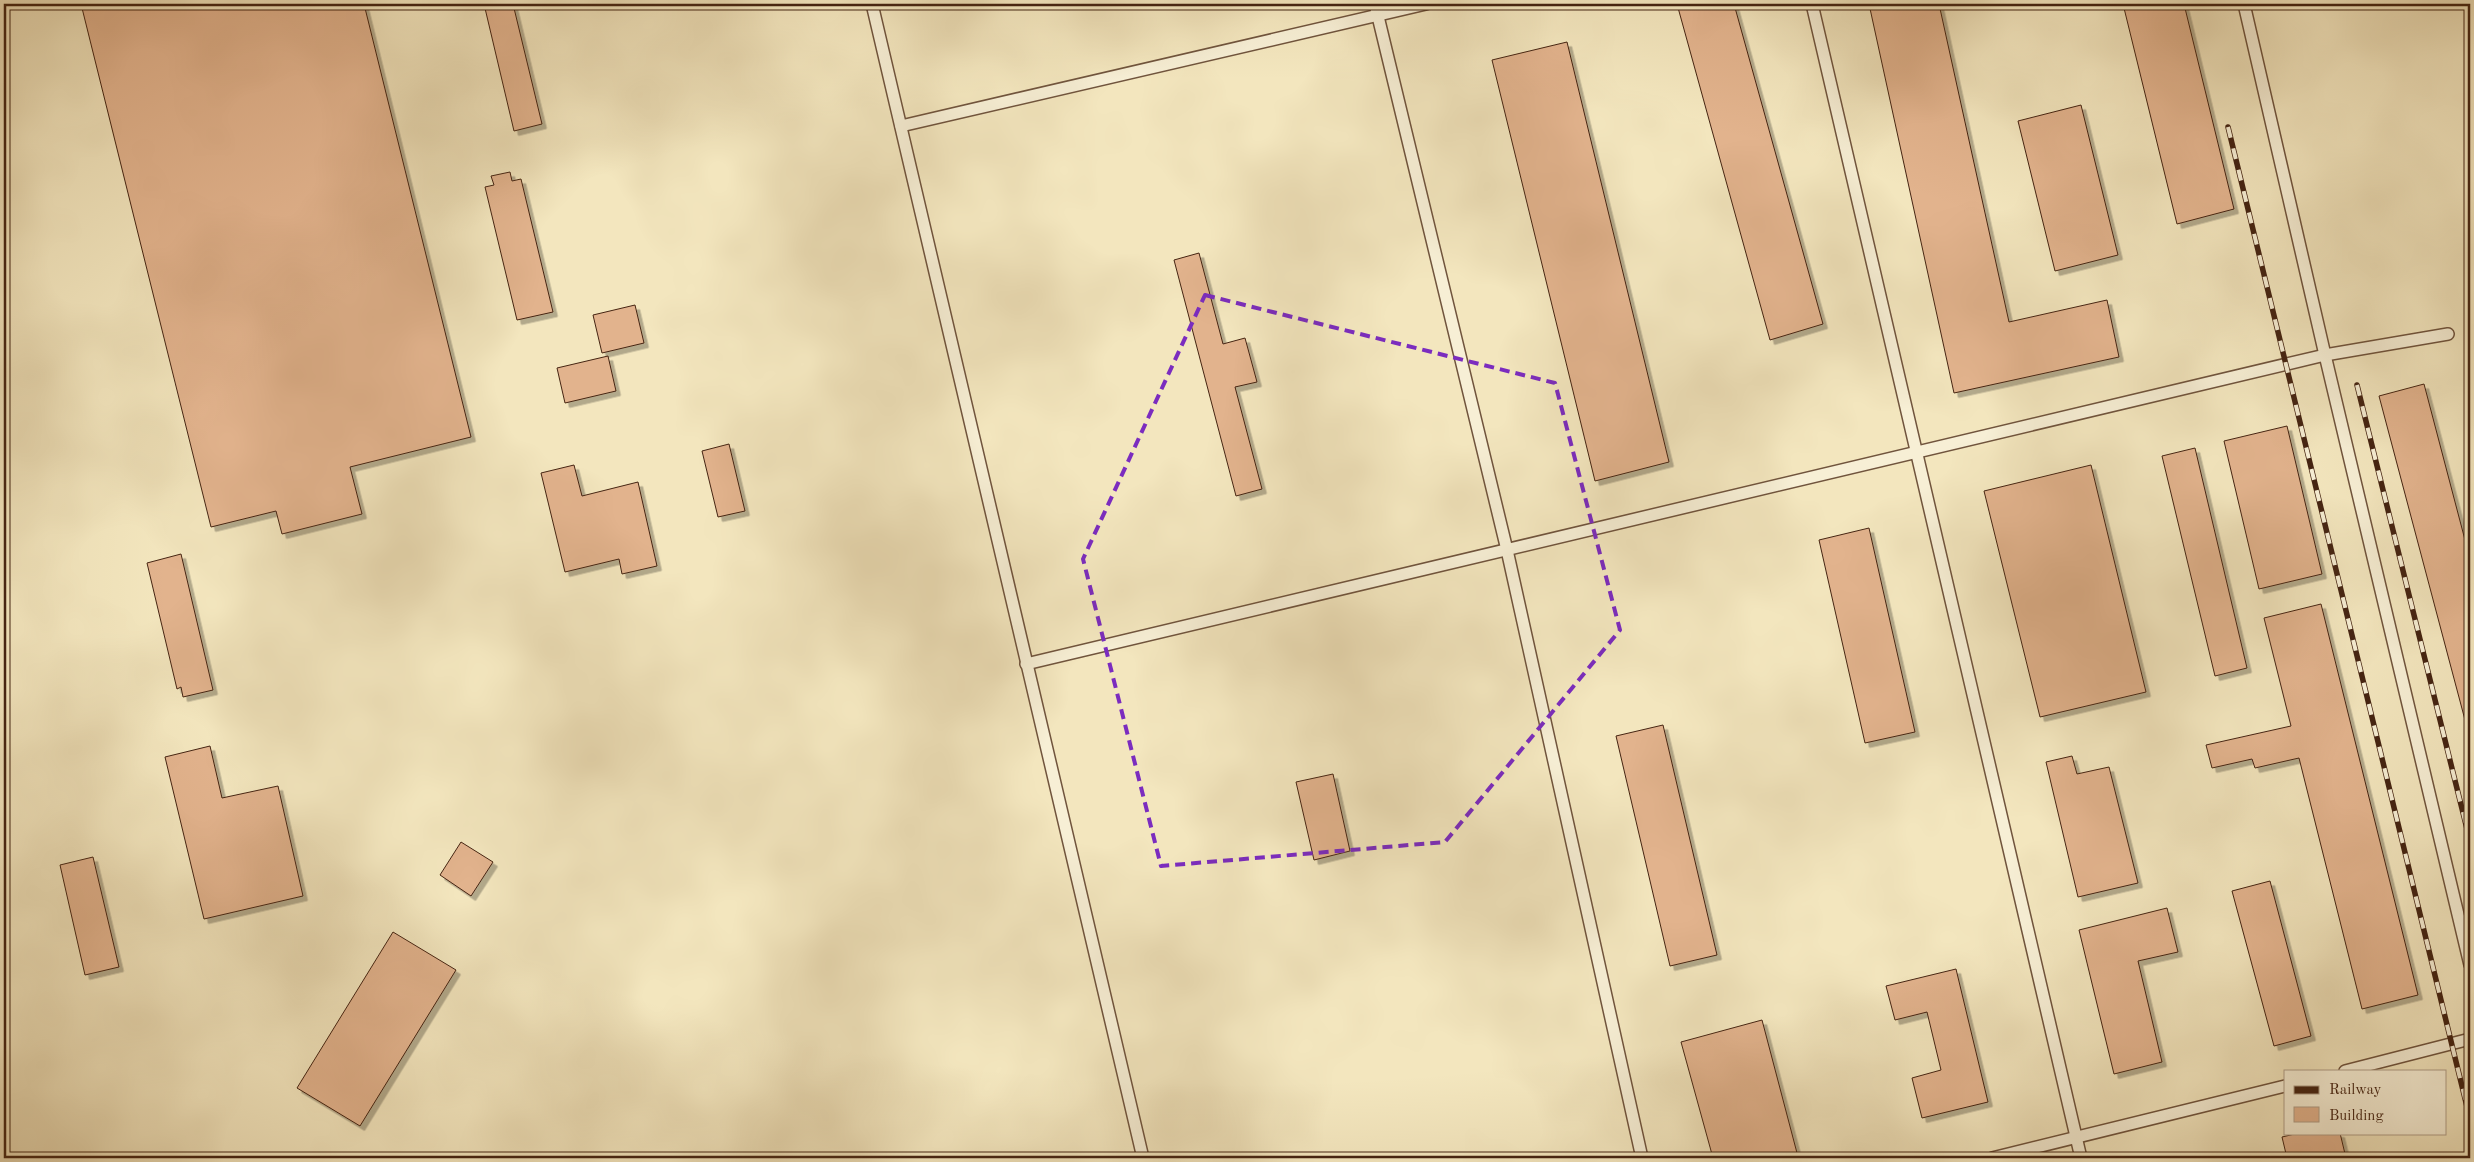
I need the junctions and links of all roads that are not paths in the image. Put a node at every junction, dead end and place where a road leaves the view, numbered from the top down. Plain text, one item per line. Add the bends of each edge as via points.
1 (872, 4) edge
2 (1426, 4) edge
3 (1812, 4) edge
4 (2244, 4) edge
5 (1376, 9) edge
6 (901, 126) junction
7 (2448, 334) dead end
8 (2325, 355) junction
9 (1917, 452) junction
10 (1507, 550) junction
11 (1026, 664) junction
12 (2470, 965) edge
13 (2470, 1039) edge
14 (2349, 1070) edge
15 (2284, 1086) edge
16 (2076, 1139) junction
17 (1143, 1158) edge
18 (1642, 1158) edge
19 (1992, 1158) edge
20 (2081, 1158) edge

1 - 6 lane
2 - 5 lane
3 - 9 lane
4 - 8 lane
5 - 6 lane
5 - 10 lane
6 - 11 lane
7 - 8 lane
8 - 9 lane
8 - 12 lane
9 - 10 lane
9 - 16 lane
10 - 11 lane
10 - 18 lane
11 - 17 lane
13 - 14 lane
15 - 16 lane
16 - 19 lane
16 - 20 lane

